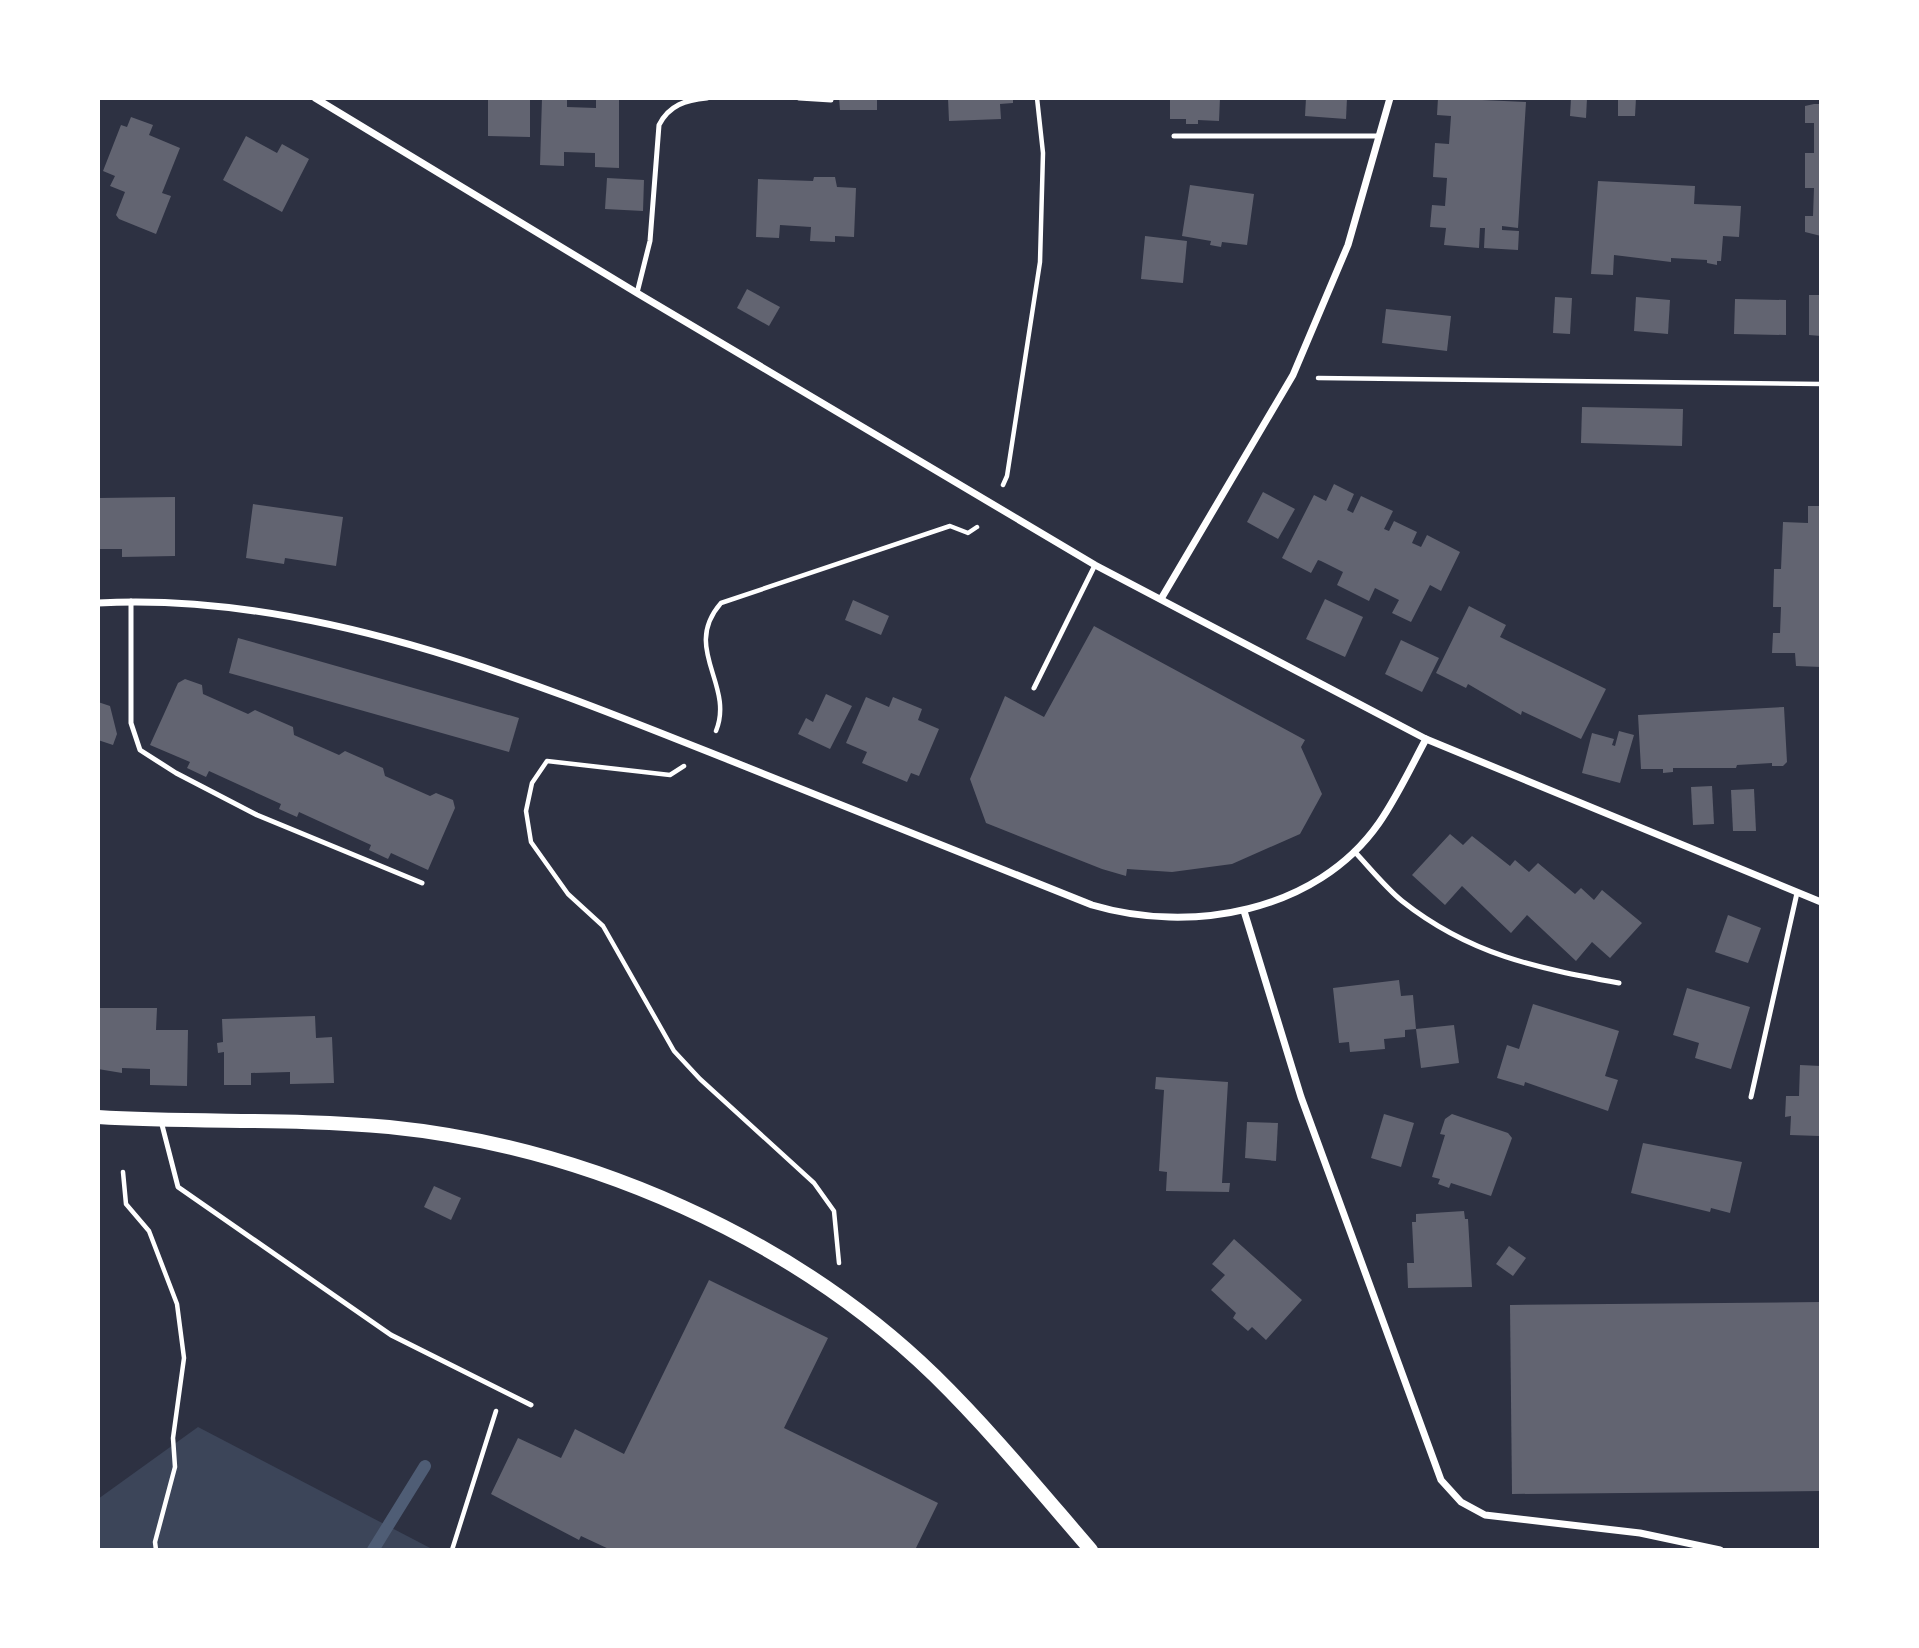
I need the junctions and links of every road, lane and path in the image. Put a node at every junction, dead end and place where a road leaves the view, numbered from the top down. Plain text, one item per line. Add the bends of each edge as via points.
1 (315, 98) edge
2 (707, 98) edge
3 (799, 98) edge
4 (1037, 98) edge
5 (1390, 98) edge
6 (831, 100) edge
7 (1174, 136) dead end
8 (1379, 136) junction
9 (637, 293) junction
10 (1293, 375) junction
11 (1821, 384) edge
12 (1002, 486) dead end
13 (977, 527) dead end
14 (1096, 565) junction
15 (1161, 599) junction
16 (131, 601) junction
17 (98, 603) edge
18 (1034, 688) dead end
19 (1426, 739) junction
20 (708, 751) junction
21 (1354, 851) junction
22 (422, 883) dead end
23 (1797, 893) junction
24 (1821, 902) edge
25 (1244, 911) junction
26 (1619, 983) dead end
27 (1751, 1097) dead end
28 (98, 1116) edge
29 (161, 1121) junction
30 (123, 1172) dead end
31 (844, 1301) junction
32 (503, 1390) junction
33 (531, 1405) dead end
34 (156, 1550) edge
35 (452, 1550) edge
36 (1091, 1550) edge
37 (1720, 1550) edge

1 - 9 street
2 - 9 lane via 677,104 666,111 659,125 650,241
3 - 6 lane
4 - 12 path via 1043,153 1040,262
5 - 8 street
7 - 8 lane
8 - 10 street via 1348,245
9 - 14 street
10 - 11 path via 1428,381
10 - 15 street
13 - 20 path via 968,533 950,526 721,603 708,618 705,638 721,719
14 - 15 street
14 - 18 lane
15 - 19 street
16 - 17 street
16 - 20 street via 256,612 349,630 557,693
16 - 22 lane via 131,723 140,750 257,815
19 - 21 street via 1378,824
19 - 23 street
20 - 25 street via 1115,912 1167,919
20 - 31 path via 670,775 547,761 532,783 526,811 531,842 568,894 603,926 674,1051 814,1183 834,1211
21 - 25 street via 1286,896
21 - 26 lane via 1400,899 1475,947 1504,959
23 - 24 street
23 - 27 lane
25 - 37 street via 1301,1097 1441,1480 1461,1502 1485,1515 1640,1533
28 - 29 main road
29 - 31 main road via 391,1128 482,1143 570,1165 653,1194 727,1227
29 - 32 lane via 178,1187 391,1335
30 - 34 path via 126,1205 149,1231 177,1304 184,1358 173,1438 175,1467
31 - 36 main road via 933,1375
32 - 33 lane
32 - 35 path

